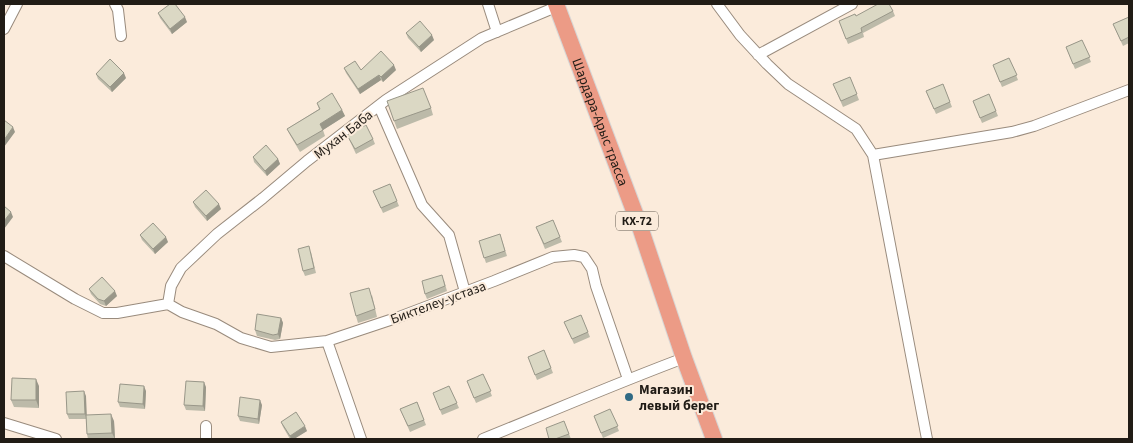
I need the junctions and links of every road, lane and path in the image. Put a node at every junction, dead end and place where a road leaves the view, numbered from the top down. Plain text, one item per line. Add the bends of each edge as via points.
1 (17, 4) edge
2 (114, 4) edge
3 (488, 4) edge
4 (717, 4) edge
5 (852, 4) edge
6 (556, 5) edge
7 (4, 29) edge
8 (497, 32) junction
9 (121, 36) dead end
10 (758, 55) junction
11 (1129, 90) edge
12 (379, 106) junction
13 (873, 155) junction
14 (4, 256) edge
15 (465, 292) junction
16 (168, 304) junction
17 (327, 341) junction
18 (684, 358) junction
19 (628, 379) junction
20 (4, 423) edge
21 (206, 426) dead end
22 (56, 439) edge
23 (206, 439) edge
24 (361, 439) edge
25 (483, 439) edge
26 (714, 439) edge
27 (927, 439) edge

1 - 7 street
2 - 9 street via 118,10
3 - 8 street
4 - 10 street
5 - 10 street
6 - 8 street, Мухан Баба
6 - 18 main road, Шардара-Арыс трасса / КХ-72 via 639,224
8 - 12 street, Мухан Баба via 482,38
10 - 13 street via 788,84 856,129
11 - 13 street via 1012,132
12 - 15 street via 422,205 449,235
12 - 16 street, Мухан Баба via 217,234 181,268 171,286
13 - 27 street
14 - 16 street via 103,313
15 - 17 street, Биктелеу-устаза
15 - 19 street, Биктелеу-устаза via 553,257 584,257 592,269
16 - 17 street, Биктелеу-устаза via 241,338 271,347
17 - 24 street
18 - 19 street
18 - 26 main road, Шардара-Арыс трасса / КХ-72
19 - 25 street
20 - 22 street
21 - 23 street

